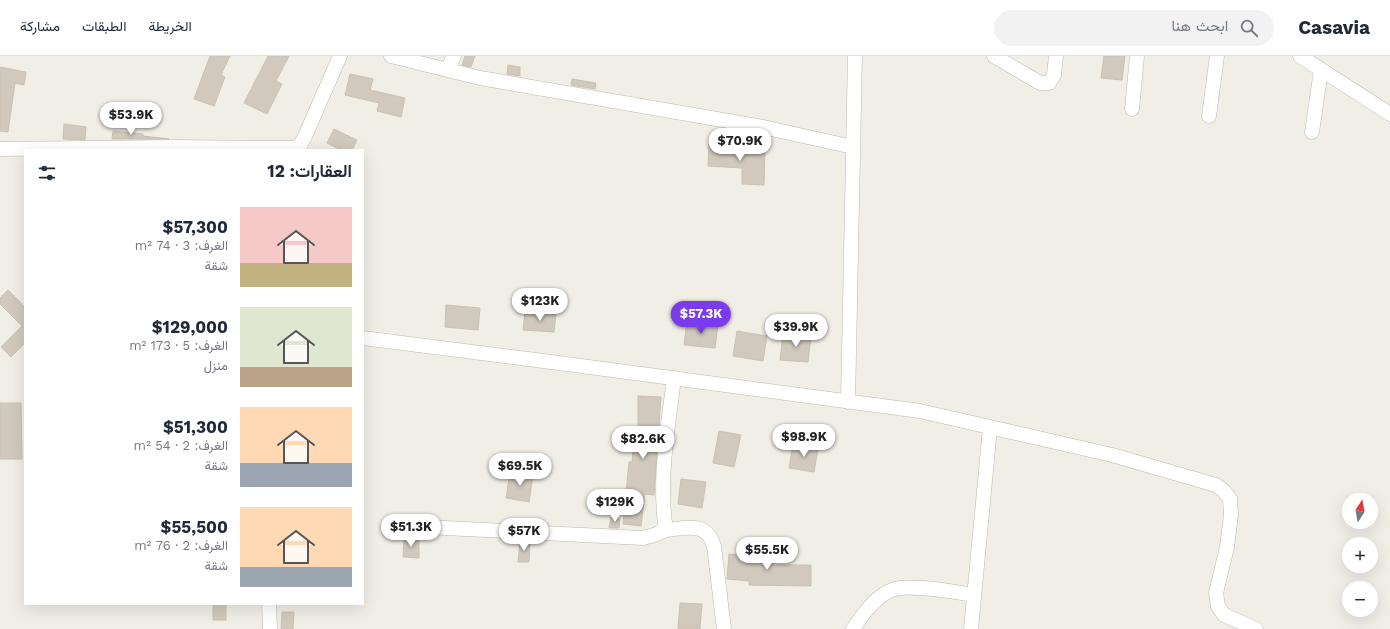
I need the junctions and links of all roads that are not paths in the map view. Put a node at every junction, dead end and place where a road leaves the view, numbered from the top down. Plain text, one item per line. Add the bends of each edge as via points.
1 (340, 56) edge
2 (391, 56) edge
3 (454, 56) edge
4 (855, 56) edge
5 (994, 56) edge
6 (1056, 56) edge
7 (1137, 56) edge
8 (1217, 56) edge
9 (1300, 56) edge
10 (447, 70) junction
11 (1321, 70) junction
12 (1132, 109) dead end
13 (1390, 114) edge
14 (1209, 116) dead end
15 (1312, 132) dead end
16 (854, 146) junction
17 (0, 149) edge
18 (275, 149) edge
19 (364, 338) edge
20 (674, 378) junction
21 (848, 402) junction
22 (990, 428) junction
23 (425, 527) dead end
24 (666, 530) junction
25 (974, 595) junction
26 (269, 605) edge
27 (270, 629) edge
28 (724, 629) edge
29 (853, 629) edge
30 (971, 629) edge
31 (1256, 629) edge

1 - 18 street via 300,146
2 - 10 street
3 - 10 street
4 - 16 street
5 - 6 street via 1040,83 1048,83 1054,75
7 - 12 street
8 - 14 street
9 - 11 street
10 - 16 street
11 - 13 street
11 - 15 street
16 - 21 street
17 - 18 street
19 - 20 street
20 - 21 street
20 - 24 street via 663,486 662,508
21 - 22 street via 920,411
22 - 25 street
22 - 31 street via 1112,455 1224,490 1230,499 1231,515 1227,547 1216,593 1218,606 1224,615
23 - 24 street via 643,538
24 - 28 street via 702,529 710,536 714,546
25 - 29 street via 905,587 891,590 867,611
25 - 30 street
26 - 27 street

